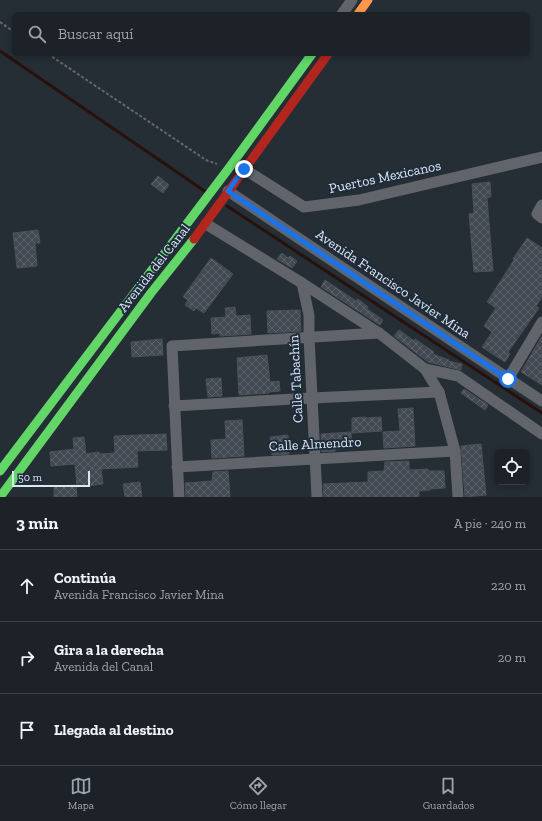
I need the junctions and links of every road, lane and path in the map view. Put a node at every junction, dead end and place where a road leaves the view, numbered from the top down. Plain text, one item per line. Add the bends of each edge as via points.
1 (352, 0) edge
2 (368, 0) edge
3 (343, 12) edge
4 (359, 12) edge
5 (0, 22) edge
6 (12, 31) edge
7 (51, 56) edge
8 (311, 56) edge
9 (327, 56) edge
10 (542, 157) edge
11 (229, 168) junction
12 (244, 169) junction
13 (228, 191) junction
14 (206, 224) junction
15 (302, 283) junction
16 (542, 322) edge
17 (379, 333) junction
18 (309, 337) junction
19 (426, 369) junction
20 (508, 379) junction
21 (439, 392) junction
22 (312, 398) junction
23 (542, 402) edge
24 (174, 406) junction
25 (542, 434) edge
26 (455, 451) junction
27 (315, 459) junction
28 (177, 467) junction
29 (0, 471) edge
30 (0, 497) edge
31 (179, 497) edge
32 (317, 497) edge
33 (458, 497) edge

1 - 3 street
2 - 4 street
5 - 6 path
7 - 11 path via 206,160
8 - 11 street
9 - 12 street, Avenida del Canal
10 - 12 street, Puertos Mexicanos via 359,200 304,207
11 - 29 street
12 - 13 street, Avenida del Canal
13 - 14 street, Avenida del Canal
13 - 20 street, Avenida Francisco Javier Mina
14 - 15 street
14 - 30 street, Avenida del Canal via 152,292
15 - 17 street
15 - 18 street, Calle Tabachín via 309,315
16 - 20 street
17 - 18 street
17 - 19 street
18 - 22 street, Calle Tabachín
18 - 24 street via 172,346
19 - 21 street
19 - 25 street via 458,376
20 - 23 street, Avenida Francisco Javier Mina
21 - 22 street
21 - 26 street
22 - 24 street
22 - 27 street, Calle Tabachín
24 - 28 street
26 - 27 street, Calle Almendro
26 - 33 street
27 - 28 street, Calle Almendro
27 - 32 street, Calle Tabachín
28 - 31 street

